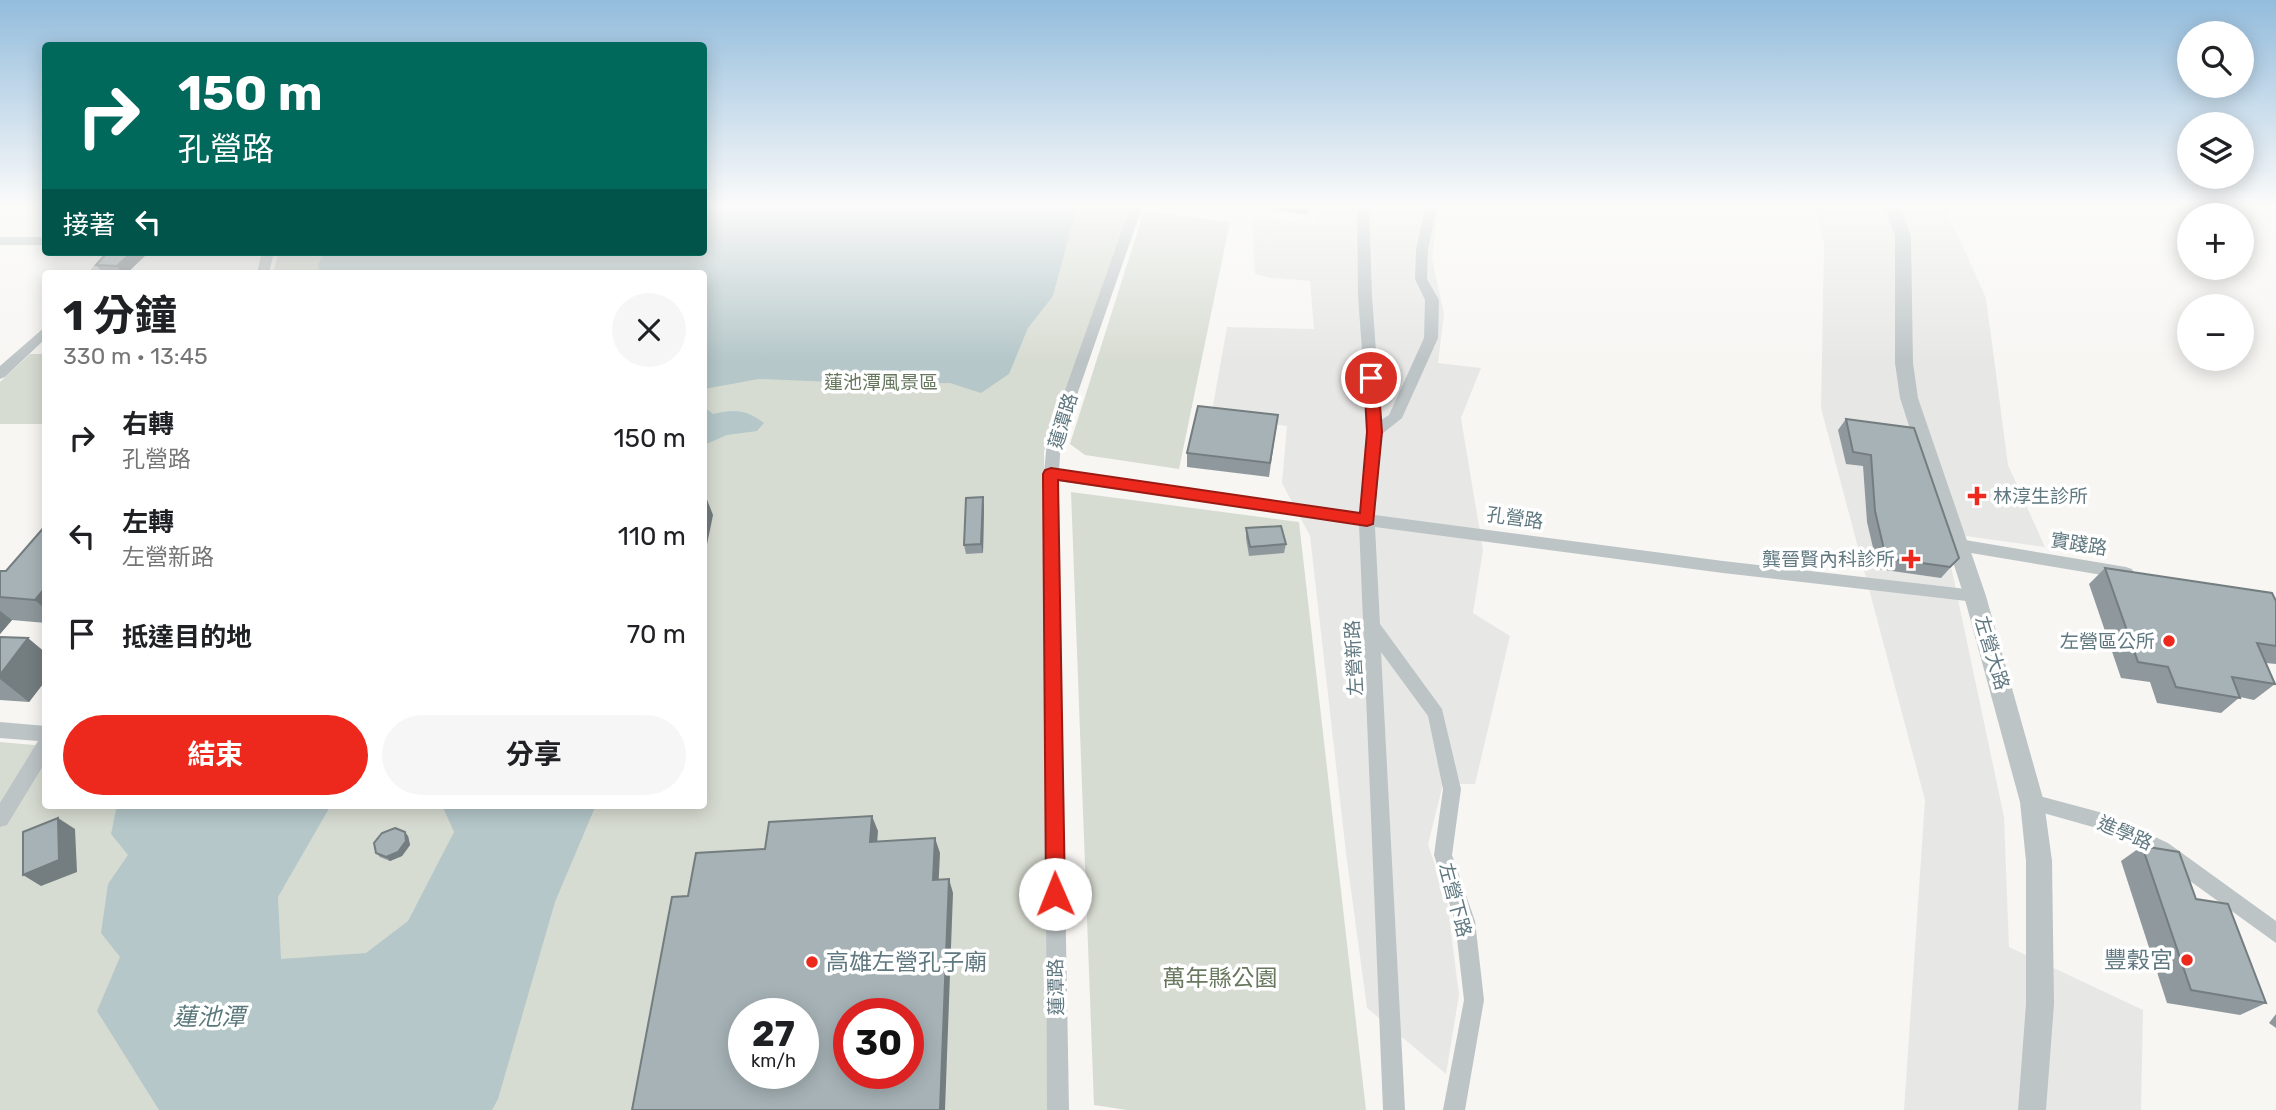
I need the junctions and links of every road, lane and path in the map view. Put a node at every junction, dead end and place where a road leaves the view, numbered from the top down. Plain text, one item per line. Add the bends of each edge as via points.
1 (1119, 257) edge
2 (1364, 257) edge
3 (1422, 257) edge
4 (1903, 257) edge
5 (42, 334) edge
6 (0, 374) edge
7 (1375, 432) junction
8 (1051, 474) junction
9 (1367, 520) junction
10 (1959, 545) junction
11 (2149, 576) edge
12 (1975, 596) junction
13 (1373, 627) junction
14 (0, 730) edge
15 (42, 734) edge
16 (42, 751) edge
17 (2032, 802) junction
18 (0, 819) edge
19 (2276, 933) edge
20 (1058, 1110) edge
21 (1394, 1110) edge
22 (1454, 1110) edge
23 (2032, 1110) edge

1 - 8 street, 蓮潭路 via 1054,441
2 - 7 street, 左營新路
3 - 7 street via 1421,279 1432,300 1431,338 1395,418
4 - 10 street, 左營大路 via 1904,363 1909,398
5 - 6 street
7 - 9 street, 左營新路
8 - 9 street, 孔營路
8 - 20 street, 蓮潭路
9 - 12 street, 孔營路
9 - 13 street, 左營新路
10 - 11 street, 實踐路
10 - 12 street, 左營大路
12 - 17 street, 左營大路
13 - 21 street, 左營新路
13 - 22 street, 左營下路 via 1436,714 1452,789 1443,855 1465,921 1474,1000
14 - 15 street
16 - 18 street
17 - 19 street, 進學路 via 2103,821 2161,849
17 - 23 street, 左營大路 via 2039,861 2040,1004

